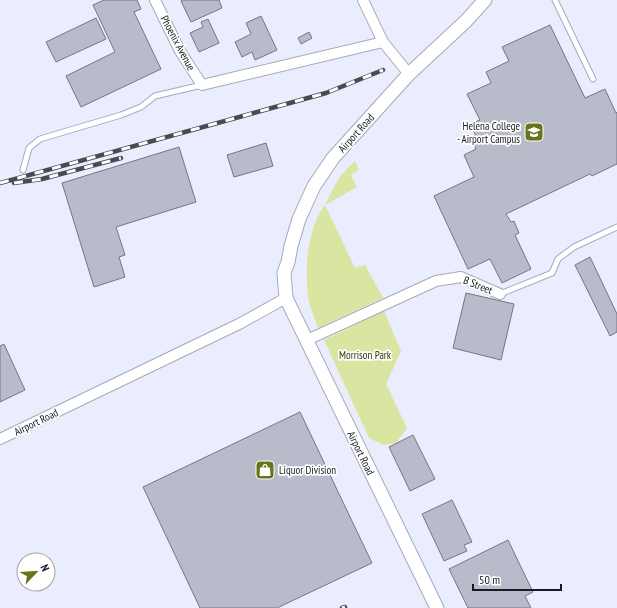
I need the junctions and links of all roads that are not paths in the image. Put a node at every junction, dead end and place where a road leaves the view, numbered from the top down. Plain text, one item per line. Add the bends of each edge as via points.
1 (155, 0) edge
2 (363, 0) edge
3 (485, 0) edge
4 (555, 0) edge
5 (383, 42) junction
6 (410, 74) junction
7 (593, 79) dead end
8 (202, 85) junction
9 (23, 170) dead end
10 (617, 227) edge
11 (500, 294) joint
12 (286, 298) junction
13 (307, 340) junction
14 (0, 439) edge
15 (436, 608) edge

1 - 8 street, Phoenix Avenue via 180,51
2 - 5 street
3 - 6 street, Airport Road
4 - 7 lane
5 - 6 street
5 - 8 street
6 - 12 street, Airport Road via 333,158 314,186 299,219 284,273
8 - 9 lane via 155,96 141,107 122,115 40,139 29,148
10 - 11 lane, B Street via 574,247 558,259 552,273
11 - 13 street, B Street via 461,277 436,281
12 - 13 street, Airport Road
12 - 14 street, Airport Road via 239,324
13 - 15 street, Airport Road

